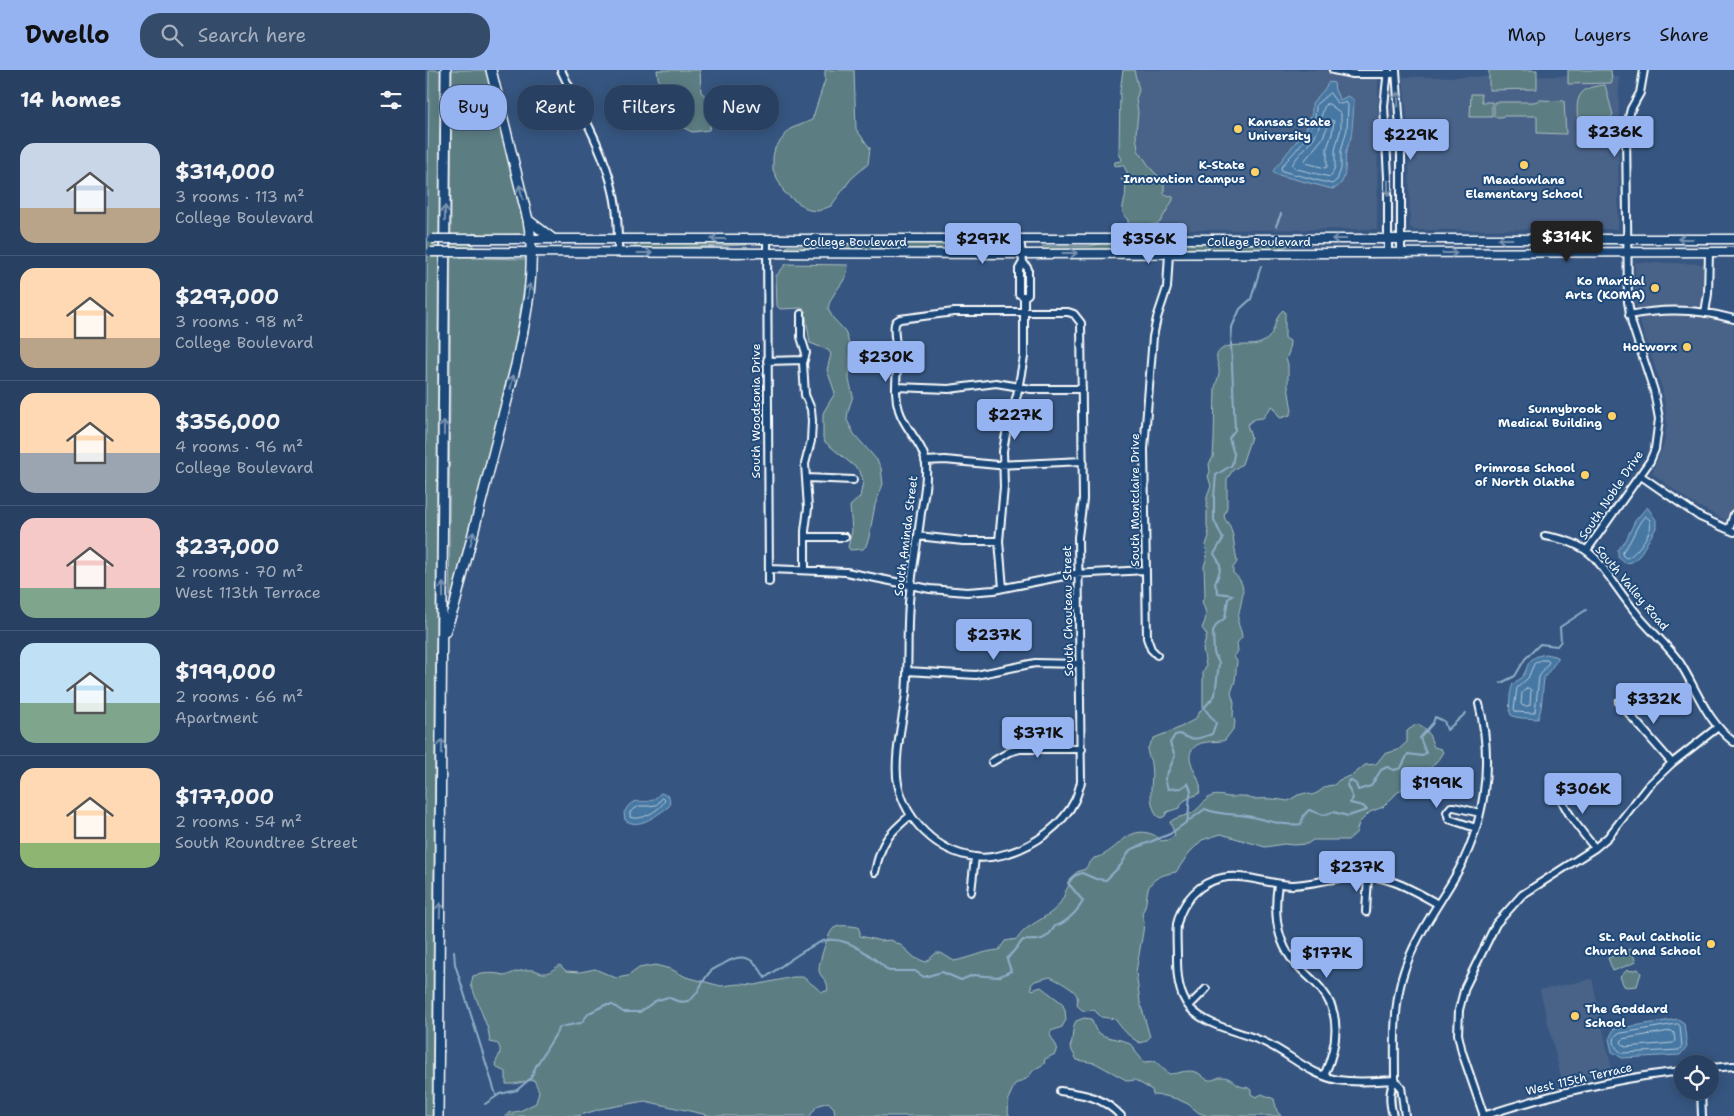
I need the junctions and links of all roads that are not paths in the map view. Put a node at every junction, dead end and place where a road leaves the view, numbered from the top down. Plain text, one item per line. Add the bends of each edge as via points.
1 (446, 70) edge
2 (491, 70) edge
3 (561, 70) edge
4 (1333, 70) edge
5 (1644, 70) edge
6 (1388, 72) edge
7 (1396, 72) edge
8 (528, 220) junction
9 (532, 239) junction
10 (553, 239) junction
11 (767, 239) junction
12 (1020, 239) junction
13 (1387, 239) junction
14 (1401, 239) junction
15 (1627, 239) junction
16 (1734, 239) edge
17 (425, 240) edge
18 (618, 240) junction
19 (1627, 251) junction
20 (425, 252) edge
21 (533, 252) junction
22 (1709, 252) junction
23 (1734, 252) edge
24 (618, 253) junction
25 (766, 253) junction
26 (1169, 253) junction
27 (1388, 253) junction
28 (1401, 253) junction
29 (1021, 254) junction
30 (1024, 313) junction
31 (1705, 313) junction
32 (801, 314) dead end
33 (1629, 315) junction
34 (1734, 319) edge
35 (804, 360) junction
36 (767, 361) junction
37 (896, 387) junction
38 (1019, 387) junction
39 (1082, 388) junction
40 (925, 461) junction
41 (1083, 461) junction
42 (1003, 464) junction
43 (1641, 476) junction
44 (807, 478) junction
45 (853, 480) dead end
46 (1734, 514) edge
47 (1731, 531) edge
48 (918, 536) junction
49 (1545, 536) dead end
50 (805, 537) junction
51 (845, 537) dead end
52 (999, 541) junction
53 (1587, 550) junction
54 (769, 569) junction
55 (805, 570) junction
56 (1146, 570) junction
57 (1079, 574) junction
58 (769, 582) dead end
59 (911, 584) junction
60 (1003, 588) junction
61 (443, 639) junction
62 (1157, 655) dead end
63 (1080, 664) junction
64 (907, 671) junction
65 (1619, 702) dead end
66 (1479, 704) dead end
67 (1717, 727) junction
68 (1734, 742) edge
69 (1081, 749) junction
70 (992, 762) dead end
71 (1672, 763) junction
72 (1558, 791) dead end
73 (1480, 813) junction
74 (911, 815) junction
75 (1476, 828) junction
76 (939, 844) joint
77 (1595, 848) junction
78 (975, 857) junction
79 (875, 872) dead end
80 (1368, 876) junction
81 (1278, 884) junction
82 (971, 892) dead end
83 (1438, 904) junction
84 (1366, 912) dead end
85 (1206, 989) dead end
86 (1189, 1006) junction
87 (1734, 1066) edge
88 (1719, 1067) edge
89 (1674, 1072) edge
90 (1324, 1076) junction
91 (1395, 1080) junction
92 (1060, 1091) dead end
93 (1701, 1100) edge
94 (438, 1116) edge
95 (1121, 1116) edge
96 (1393, 1116) edge
97 (1405, 1116) edge
98 (1483, 1116) edge
99 (1702, 1116) edge

61 -> 1 highway
8 -> 2 highway
3 - 18 street via 608,173 616,209
4 - 6 street via 1353,74
5 - 15 street, South Noble Drive via 1640,93 1627,122
6 - 7 street
6 -> 13 street via 1385,106
14 -> 7 street via 1401,144
8 - 9 highway
8 - 10 highway
9 - 10 main road, College Boulevard
9 - 17 main road, College Boulevard, bridge
9 - 21 highway
10 - 18 main road, College Boulevard
11 - 12 main road, College Boulevard
11 -> 18 main road, College Boulevard
11 - 25 street, South Woodsonia Drive
13 -> 12 main road, College Boulevard
12 - 29 street
13 - 14 main road, College Boulevard
13 - 27 street
15 -> 14 main road, College Boulevard
14 - 28 street
16 -> 15 main road, College Boulevard
15 - 19 street, South Noble Drive
18 - 24 street
19 - 22 main road, College Boulevard
28 -> 19 main road, College Boulevard
19 - 33 street, South Noble Drive
20 - 21 main road, College Boulevard, bridge
21 - 24 main road, College Boulevard
61 -> 21 highway via 455,604 516,365
22 - 23 main road, College Boulevard
22 - 31 street
24 -> 25 main road, College Boulevard
25 - 29 main road, College Boulevard
25 - 36 street, South Woodsonia Drive
26 - 27 main road, College Boulevard
29 -> 26 main road, College Boulevard
26 - 56 street, South Montclaire Drive via 1167,288 1153,337 1144,450
27 - 28 main road, College Boulevard
29 - 30 street via 1028,269
30 - 37 street, South Aminda Street via 955,312 900,319 895,327
30 - 38 street via 1024,357
30 - 39 street, South Chouteau Street via 1069,312 1078,318 1081,323
31 - 33 street via 1655,310
31 - 34 street
32 - 35 street
33 - 43 street, South Noble Drive via 1654,391 1659,419 1655,449
35 - 36 street
35 - 44 street via 805,396 812,421 805,464
36 - 54 street, South Woodsonia Drive
37 - 38 street via 949,389 996,383
37 - 40 street, South Aminda Street via 902,418 921,448
38 - 39 street via 1031,390
38 - 42 street via 1005,436
39 - 41 street, South Chouteau Street
40 - 42 street
40 - 48 street, South Aminda Street via 926,484
41 - 42 street
41 - 57 street, South Chouteau Street
42 - 52 street
43 - 47 street via 1700,518
43 - 53 street, South Noble Drive
44 - 45 street
44 - 50 street
46 - 47 street
48 - 52 street via 963,542
48 - 59 street, South Aminda Street
49 - 53 street, South Valley Road via 1569,541
50 - 51 street
50 - 55 street
52 - 60 street
53 - 67 street, South Valley Road via 1671,652
54 - 55 street
54 - 58 street, South Woodsonia Drive
55 - 59 street via 846,572
56 - 57 street
56 - 62 street, South Montclaire Drive via 1147,638
57 - 60 street
57 - 63 street, South Chouteau Street
59 - 60 street via 967,592
59 - 64 street, South Aminda Street
94 -> 61 highway
63 - 64 street via 1028,664 976,675
63 - 69 street, South Chouteau Street
64 - 74 street, South Aminda Street via 897,762 898,784
65 - 71 street
66 - 73 street via 1487,764
67 - 68 street, South Valley Road
67 - 71 street
69 - 70 street via 1028,748 1009,752
69 - 78 street, South Chouteau Street via 1081,782 1075,800 1062,819 1034,843 998,856
71 - 77 street
72 - 77 street via 1568,812
73 - 75 street
73 - 75 street via 1454,807 1447,812 1449,819
74 - 76 street, South Aminda Street
74 - 79 street via 893,830 882,845
75 - 83 street via 1465,856
76 - 78 street, South Chouteau Street
77 - 98 street via 1522,895 1511,906 1496,924 1465,987 1459,1010 1458,1034
78 - 82 street
80 - 81 street via 1348,876 1311,884
80 - 83 street via 1402,884
80 - 84 street
81 - 86 street via 1224,877 1203,885 1193,894 1177,924 1179,983
81 - 90 street via 1276,916 1283,942 1291,958 1322,989 1335,1018 1335,1042
83 - 91 street via 1415,945 1402,978 1396,1013
85 - 86 street
86 - 90 street via 1212,1023 1265,1043
87 - 88 street
89 - 98 street, West 115th Terrace via 1602,1083
90 - 91 street via 1352,1082
91 - 96 street via 1390,1093
91 - 97 street via 1401,1087
92 - 95 street via 1099,1099
93 - 99 street

